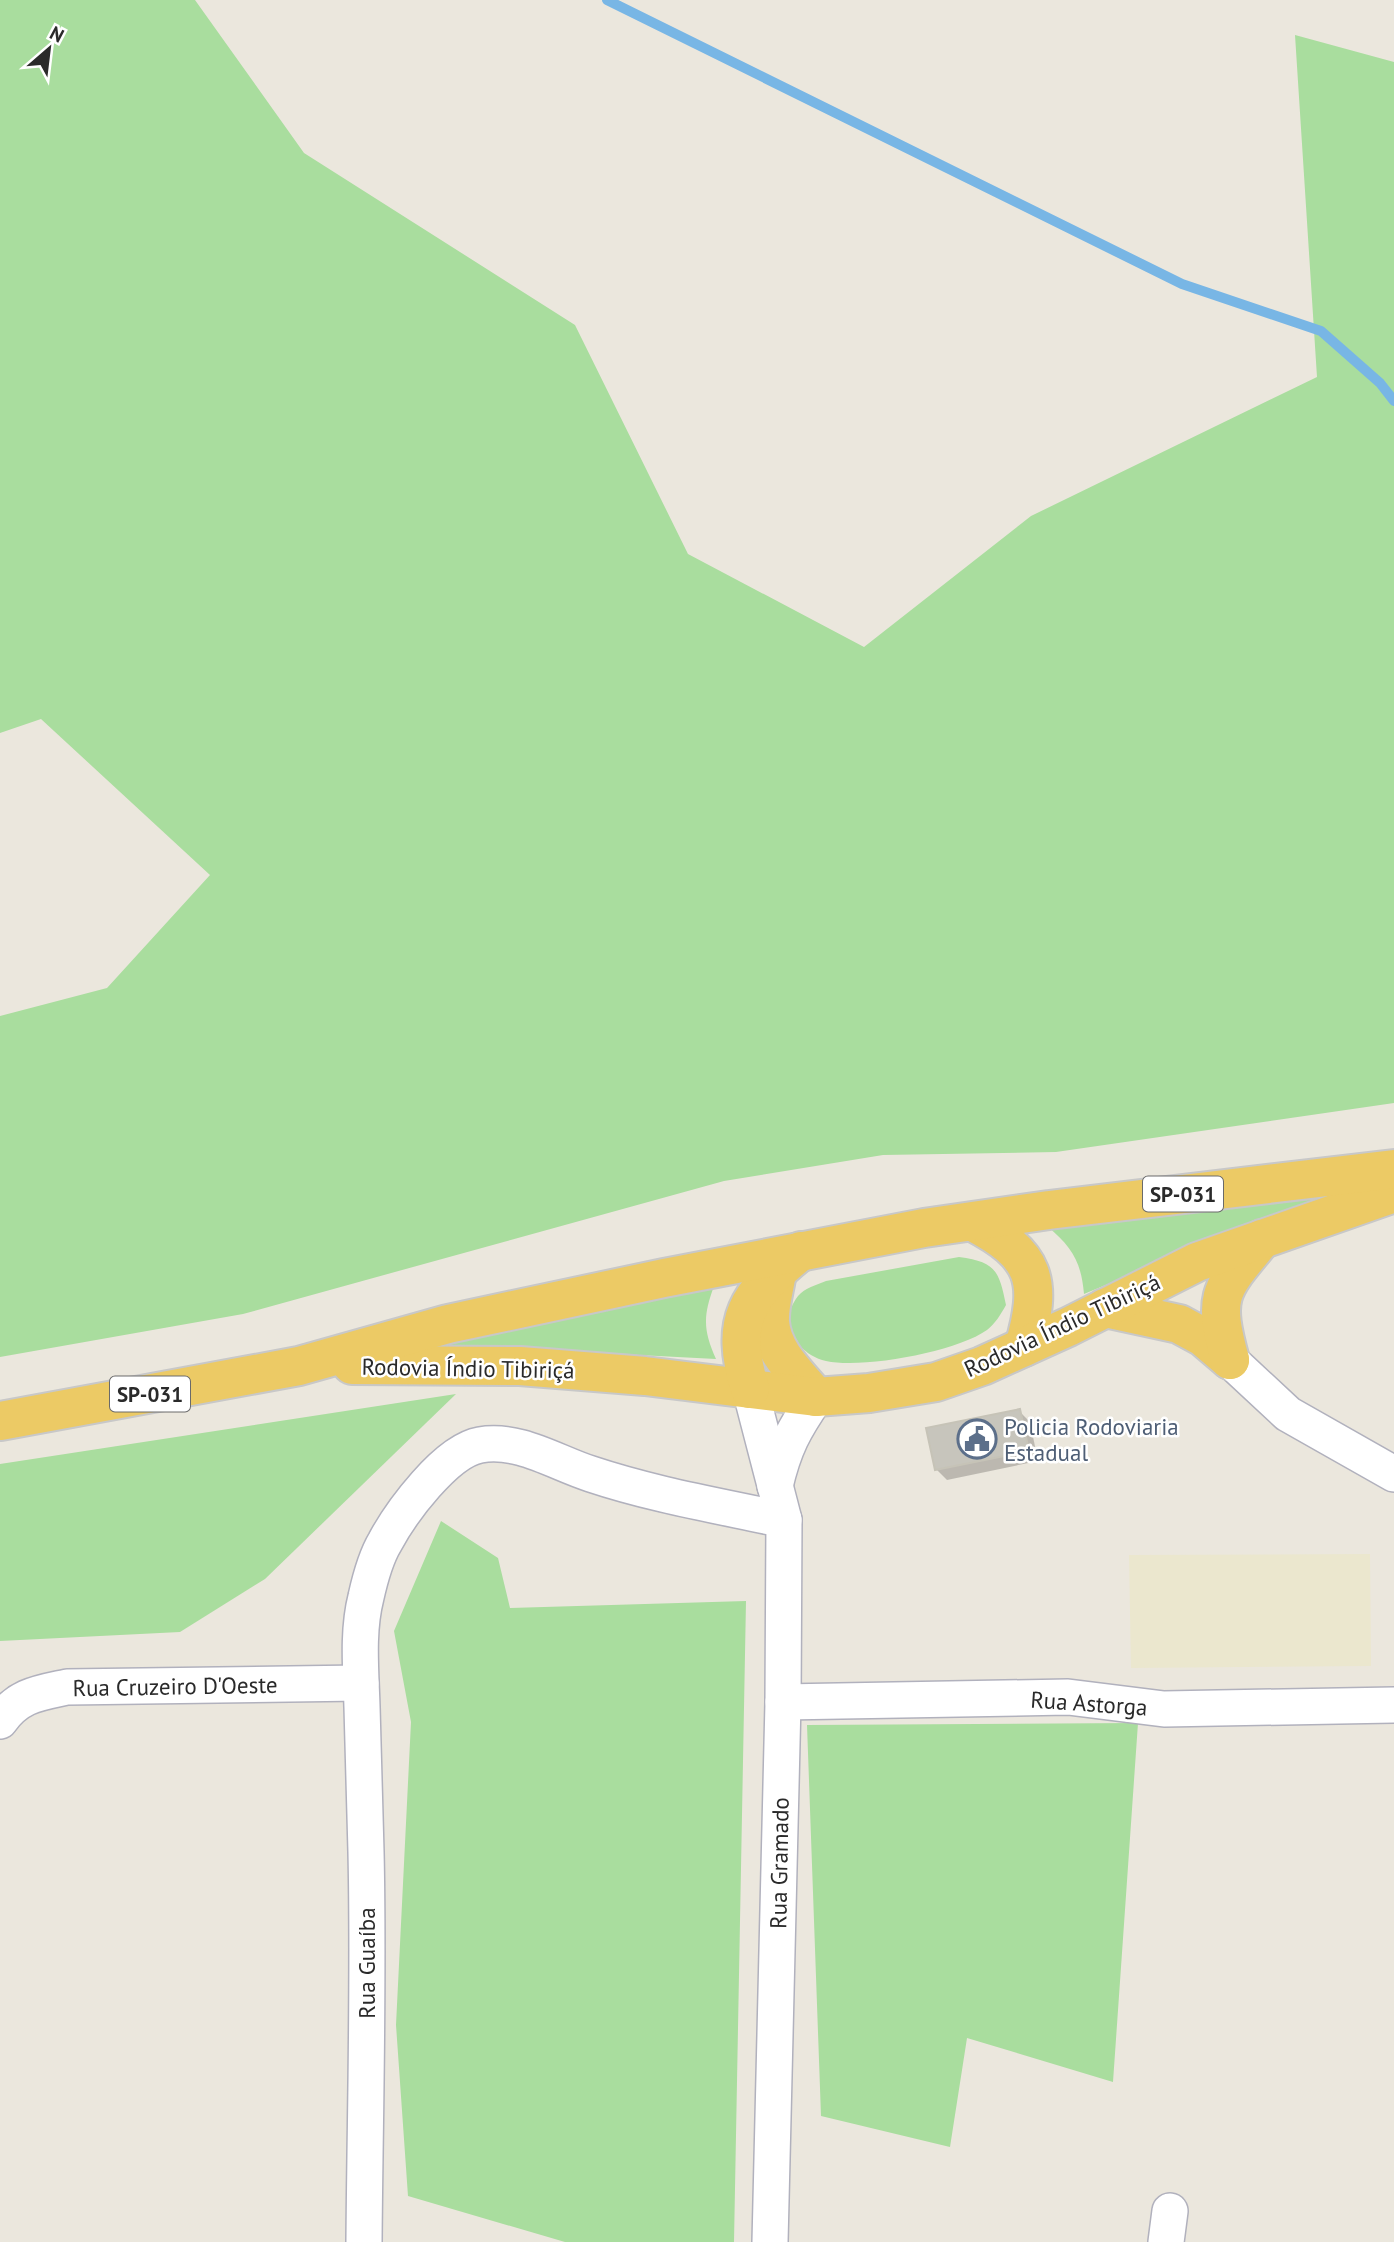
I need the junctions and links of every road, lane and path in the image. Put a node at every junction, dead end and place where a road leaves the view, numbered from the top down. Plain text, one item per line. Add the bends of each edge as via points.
1 (1394, 1169) edge
2 (1394, 1193) edge
3 (973, 1222) junction
4 (1262, 1240) junction
5 (789, 1260) junction
6 (1105, 1308) junction
7 (1024, 1348) junction
8 (1230, 1360) junction
9 (299, 1366) junction
10 (750, 1389) junction
11 (816, 1397) junction
12 (0, 1421) edge
13 (1394, 1474) edge
14 (775, 1486) junction
15 (784, 1520) junction
16 (361, 1684) junction
17 (783, 1703) junction
18 (1394, 1705) edge
19 (0, 1721) edge
20 (364, 2242) edge
21 (770, 2242) edge

1 - 3 highway, Rodovia Índio Tibiriçá / SP-031
2 - 4 highway, Rodovia Índio Tibiriçá / SP-031
3 - 5 highway, Rodovia Índio Tibiriçá / SP-031 via 924,1228
3 - 7 highway via 1013,1247 1026,1263 1033,1299
4 - 6 highway, Rodovia Índio Tibiriçá / SP-031 via 1196,1262
4 - 8 highway via 1235,1271 1219,1306
5 - 9 highway, Rodovia Índio Tibiriçá / SP-031 via 448,1324
5 - 10 highway via 752,1300 744,1317 741,1360
5 - 11 highway via 770,1322 784,1359
6 - 7 highway, Rodovia Índio Tibiriçá / SP-031
6 - 8 highway via 1180,1324
7 - 11 highway, Rodovia Índio Tibiriçá / SP-031 via 936,1382 869,1394
8 - 13 street via 1288,1414
9 - 10 highway, Rodovia Índio Tibiriçá / SP-031 via 520,1366
9 - 12 highway, Rodovia Índio Tibiriçá / SP-031
10 - 11 highway, Rodovia Índio Tibiriçá / SP-031
10 - 14 street, Rua Gramado
11 - 14 street via 794,1428
14 - 15 street, Rua Gramado
15 - 16 street, Rua Guaíba via 592,1474 513,1444 478,1445 439,1469 384,1543 366,1596
15 - 17 street, Rua Gramado
16 - 19 street, Rua Cruzeiro D'Oeste via 68,1687 29,1695 8,1709
16 - 20 street, Rua Guaíba via 366,1855
17 - 18 street, Rua Astorga via 1068,1697 1164,1709
17 - 21 street, Rua Gramado

